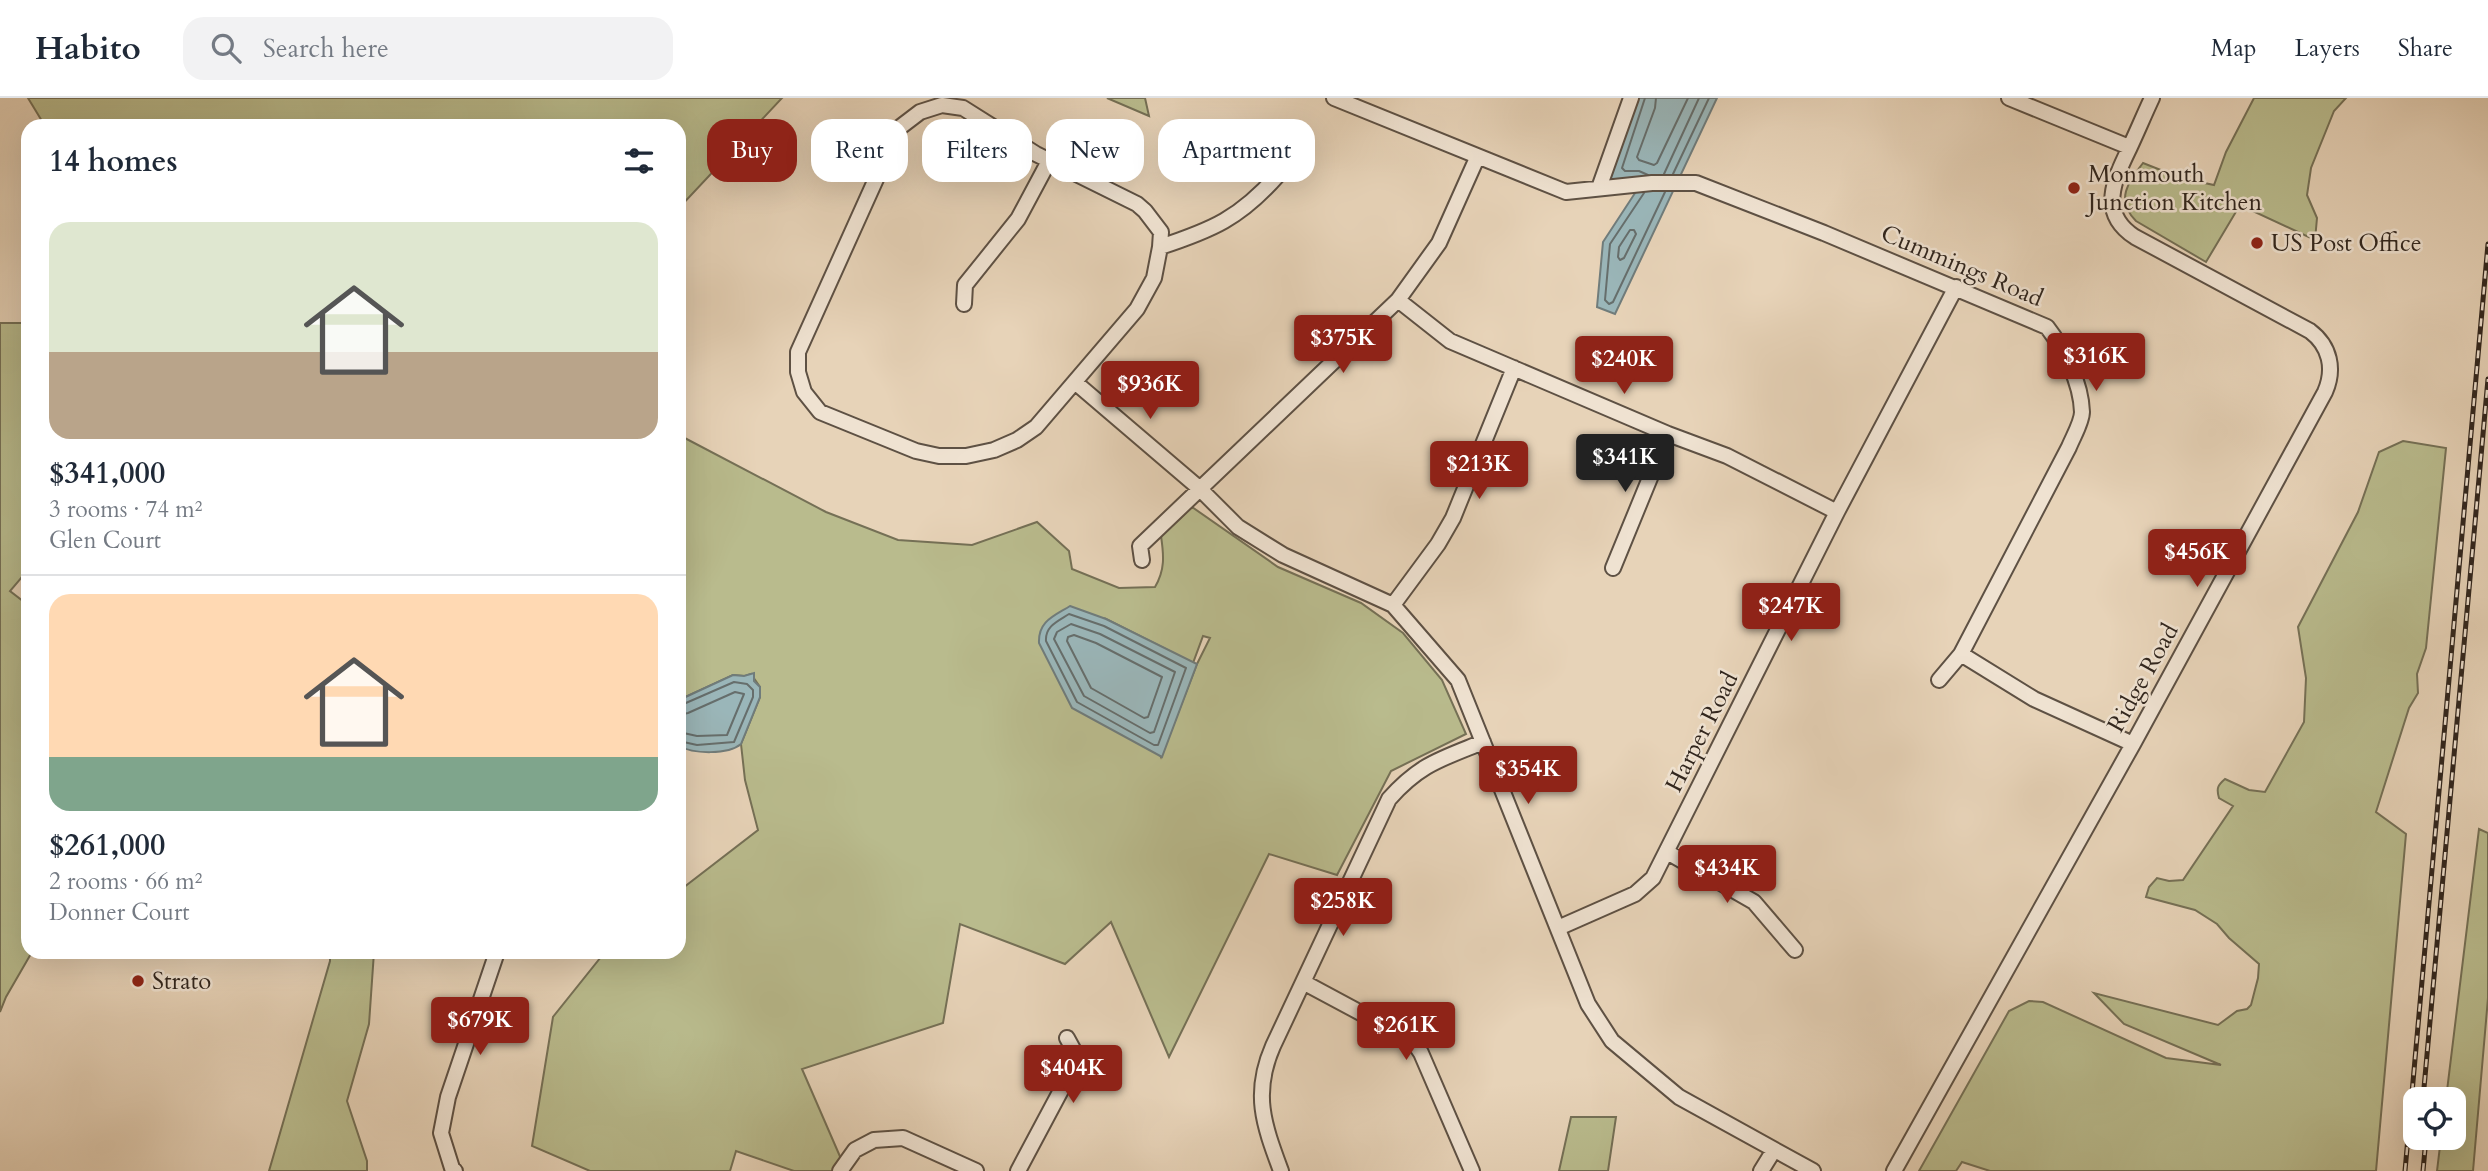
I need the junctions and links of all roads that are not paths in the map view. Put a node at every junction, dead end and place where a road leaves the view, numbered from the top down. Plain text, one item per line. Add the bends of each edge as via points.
1 (1334, 98) edge
2 (1632, 98) edge
3 (2009, 98) edge
4 (2152, 98) edge
5 (2129, 147) junction
6 (1477, 158) junction
7 (1046, 159) edge
8 (1046, 167) edge
9 (1092, 182) edge
10 (1272, 182) edge
11 (1599, 188) junction
12 (1160, 247) junction
13 (1956, 287) junction
14 (1398, 300) junction
15 (964, 304) dead end
16 (1514, 368) junction
17 (1076, 383) junction
18 (1668, 434) junction
19 (1199, 488) junction
20 (1837, 512) junction
21 (1142, 560) dead end
22 (1613, 568) dead end
23 (1393, 605) junction
24 (1961, 654) junction
25 (1939, 680) dead end
26 (1483, 743) junction
27 (2133, 744) junction
28 (1667, 852) junction
29 (1558, 928) junction
30 (1794, 950) dead end
31 (494, 959) edge
32 (1303, 982) junction
33 (1067, 1038) dead end
34 (1773, 1150) junction
35 (455, 1171) edge
36 (840, 1171) edge
37 (976, 1171) edge
38 (1018, 1171) edge
39 (1281, 1171) edge
40 (1472, 1171) edge
41 (1761, 1171) edge
42 (1813, 1171) edge
43 (1894, 1171) edge

1 - 6 street, Cummings Road
2 - 11 street
3 - 5 street
4 - 5 street, Ridge Road
5 - 27 street, Ridge Road via 2112,194 2114,213 2123,228 2310,331 2325,347 2331,370 2325,392
6 - 11 street, Cummings Road via 1566,192
6 - 14 street via 1438,243
7 - 17 street via 963,108 942,106 920,112 899,128 798,352 798,372 804,392 820,412 939,456 966,456 1017,440 1036,427
8 - 15 street via 1018,219 965,285
9 - 12 street via 1137,204 1161,232
10 - 12 street via 1240,213 1207,232
11 - 13 street, Cummings Road via 1696,183
12 - 17 street via 1154,278 1137,309
13 - 20 street, Harper Road
13 - 24 street, Cummings Road via 2047,327 2072,373 2082,414
14 - 16 street via 1450,341
14 - 19 street
16 - 18 street
16 - 23 street via 1453,518
17 - 19 street
18 - 20 street via 1727,456
18 - 22 street
19 - 21 street via 1140,545
19 - 23 street via 1238,527 1283,555
20 - 28 street, Harper Road
23 - 26 street via 1458,680
24 - 25 street, Cummings Road
24 - 27 street via 2034,699
26 - 29 street
26 - 32 street via 1428,764 1389,799
27 - 43 street, Ridge Road
28 - 29 street, Harper Road via 1653,878 1635,894
28 - 30 street via 1754,902
29 - 34 street via 1588,1004 1612,1041 1679,1097
31 - 35 street via 448,1097 441,1133
32 - 39 street via 1270,1053 1261,1089 1264,1126
32 - 40 street via 1413,1041
33 - 38 street via 1075,1064
34 - 41 street
34 - 42 street
36 - 37 street via 855,1150 874,1140 903,1138

